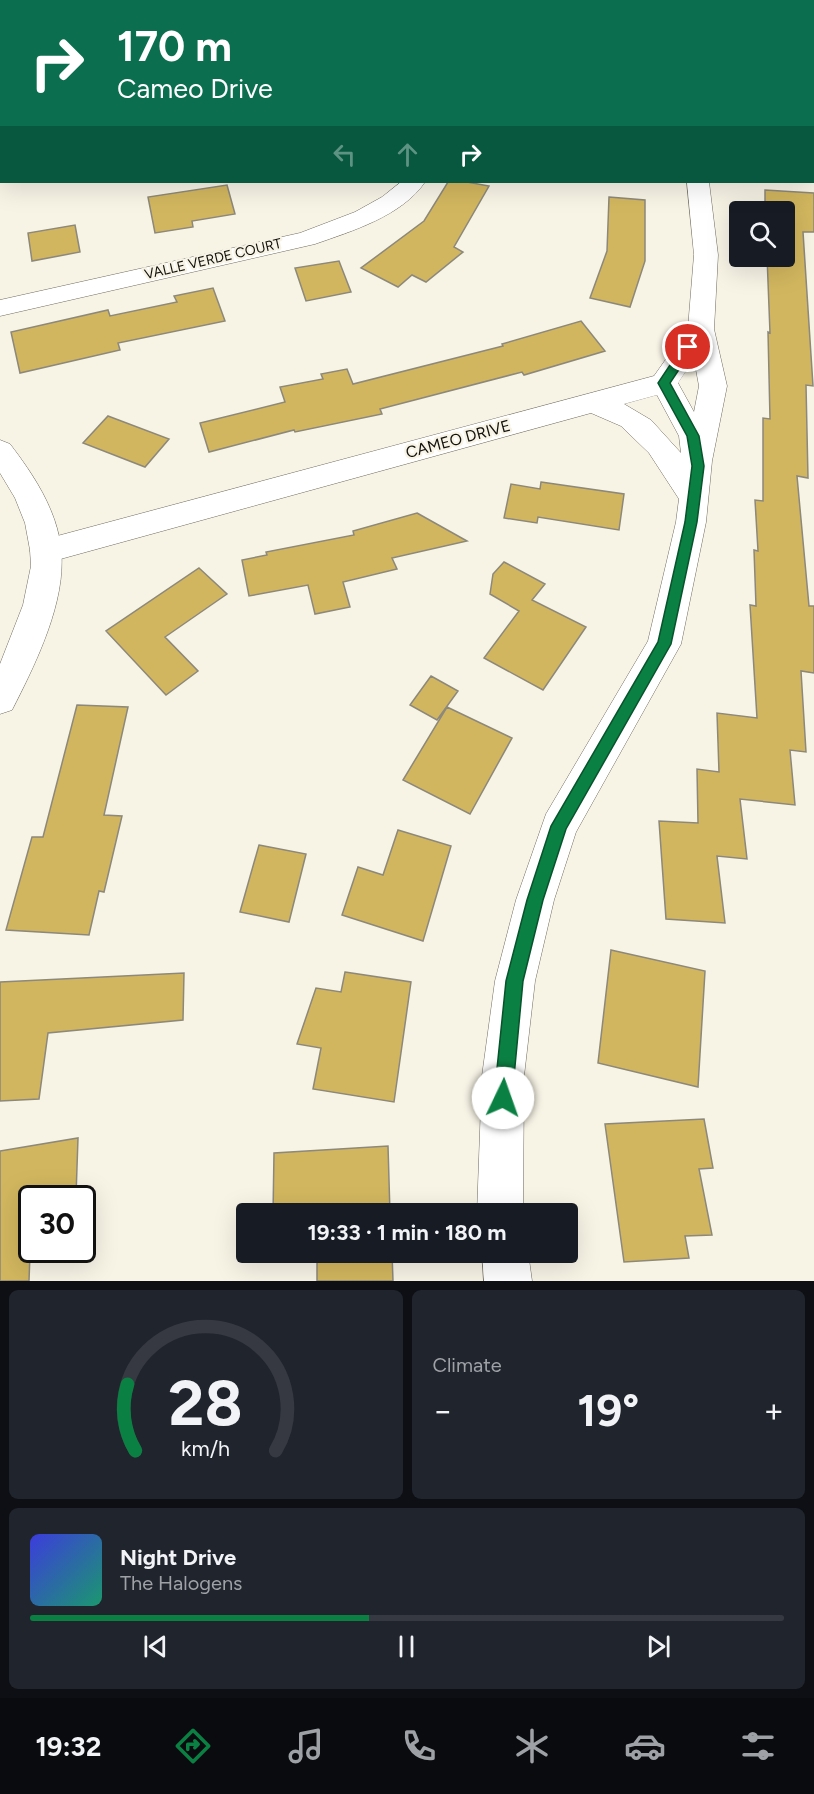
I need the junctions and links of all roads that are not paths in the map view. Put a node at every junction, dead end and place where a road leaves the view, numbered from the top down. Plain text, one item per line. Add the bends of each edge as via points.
1 (413, 183) edge
2 (698, 183) edge
3 (0, 308) edge
4 (701, 329) junction
5 (664, 383) junction
6 (592, 402) junction
7 (0, 451) edge
8 (696, 483) junction
9 (46, 551) junction
10 (0, 699) edge
11 (500, 1203) edge
12 (506, 1263) edge
13 (508, 1281) edge

1 - 3 street, VALLE VERDE COURT via 353,223 306,238
2 - 4 street via 706,255
4 - 5 street
4 - 8 street via 713,386
5 - 6 street, CAMEO DRIVE
5 - 8 street via 693,436
6 - 8 street via 631,419
6 - 9 street, CAMEO DRIVE
7 - 9 street via 21,478
8 - 11 street via 664,644 559,826 535,900 515,981 503,1076
9 - 10 street via 45,582
12 - 13 street

